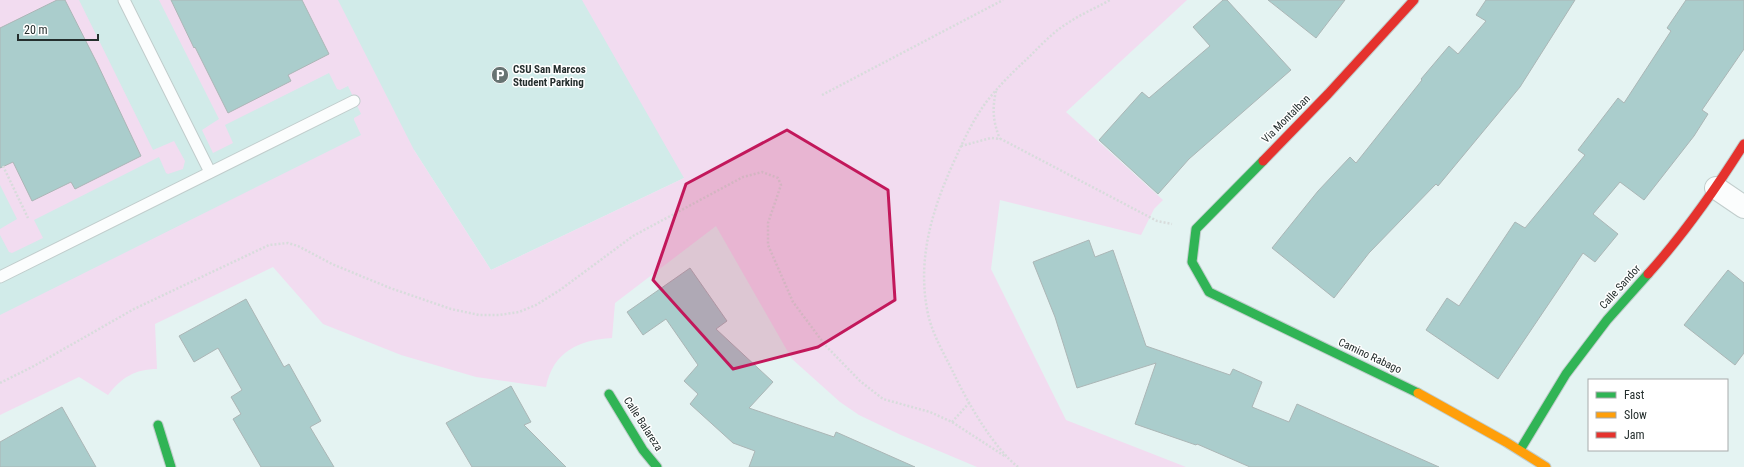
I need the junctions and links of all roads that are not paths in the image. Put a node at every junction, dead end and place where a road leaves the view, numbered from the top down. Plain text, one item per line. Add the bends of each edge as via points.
1 (124, 0) edge
2 (1414, 0) edge
3 (354, 101) dead end
4 (1744, 144) edge
5 (210, 172) junction
6 (1716, 188) junction
7 (1744, 207) edge
8 (1192, 262) joint
9 (0, 277) edge
10 (609, 394) dead end
11 (158, 425) dead end
12 (1520, 450) junction
13 (171, 467) edge
14 (658, 467) edge
15 (1546, 467) edge

1 - 5 lane
2 - 8 street, Via Montalban via 1328,94 1196,229
3 - 5 lane
4 - 6 street, Calle Sandor
5 - 9 lane
6 - 7 street
6 - 12 street, Calle Sandor via 1669,251 1607,320 1571,368
8 - 12 street, Camino Rabago via 1209,292 1428,397
10 - 14 street, Calle Balareza via 643,450
11 - 13 street
12 - 15 street, Camino Rabago

